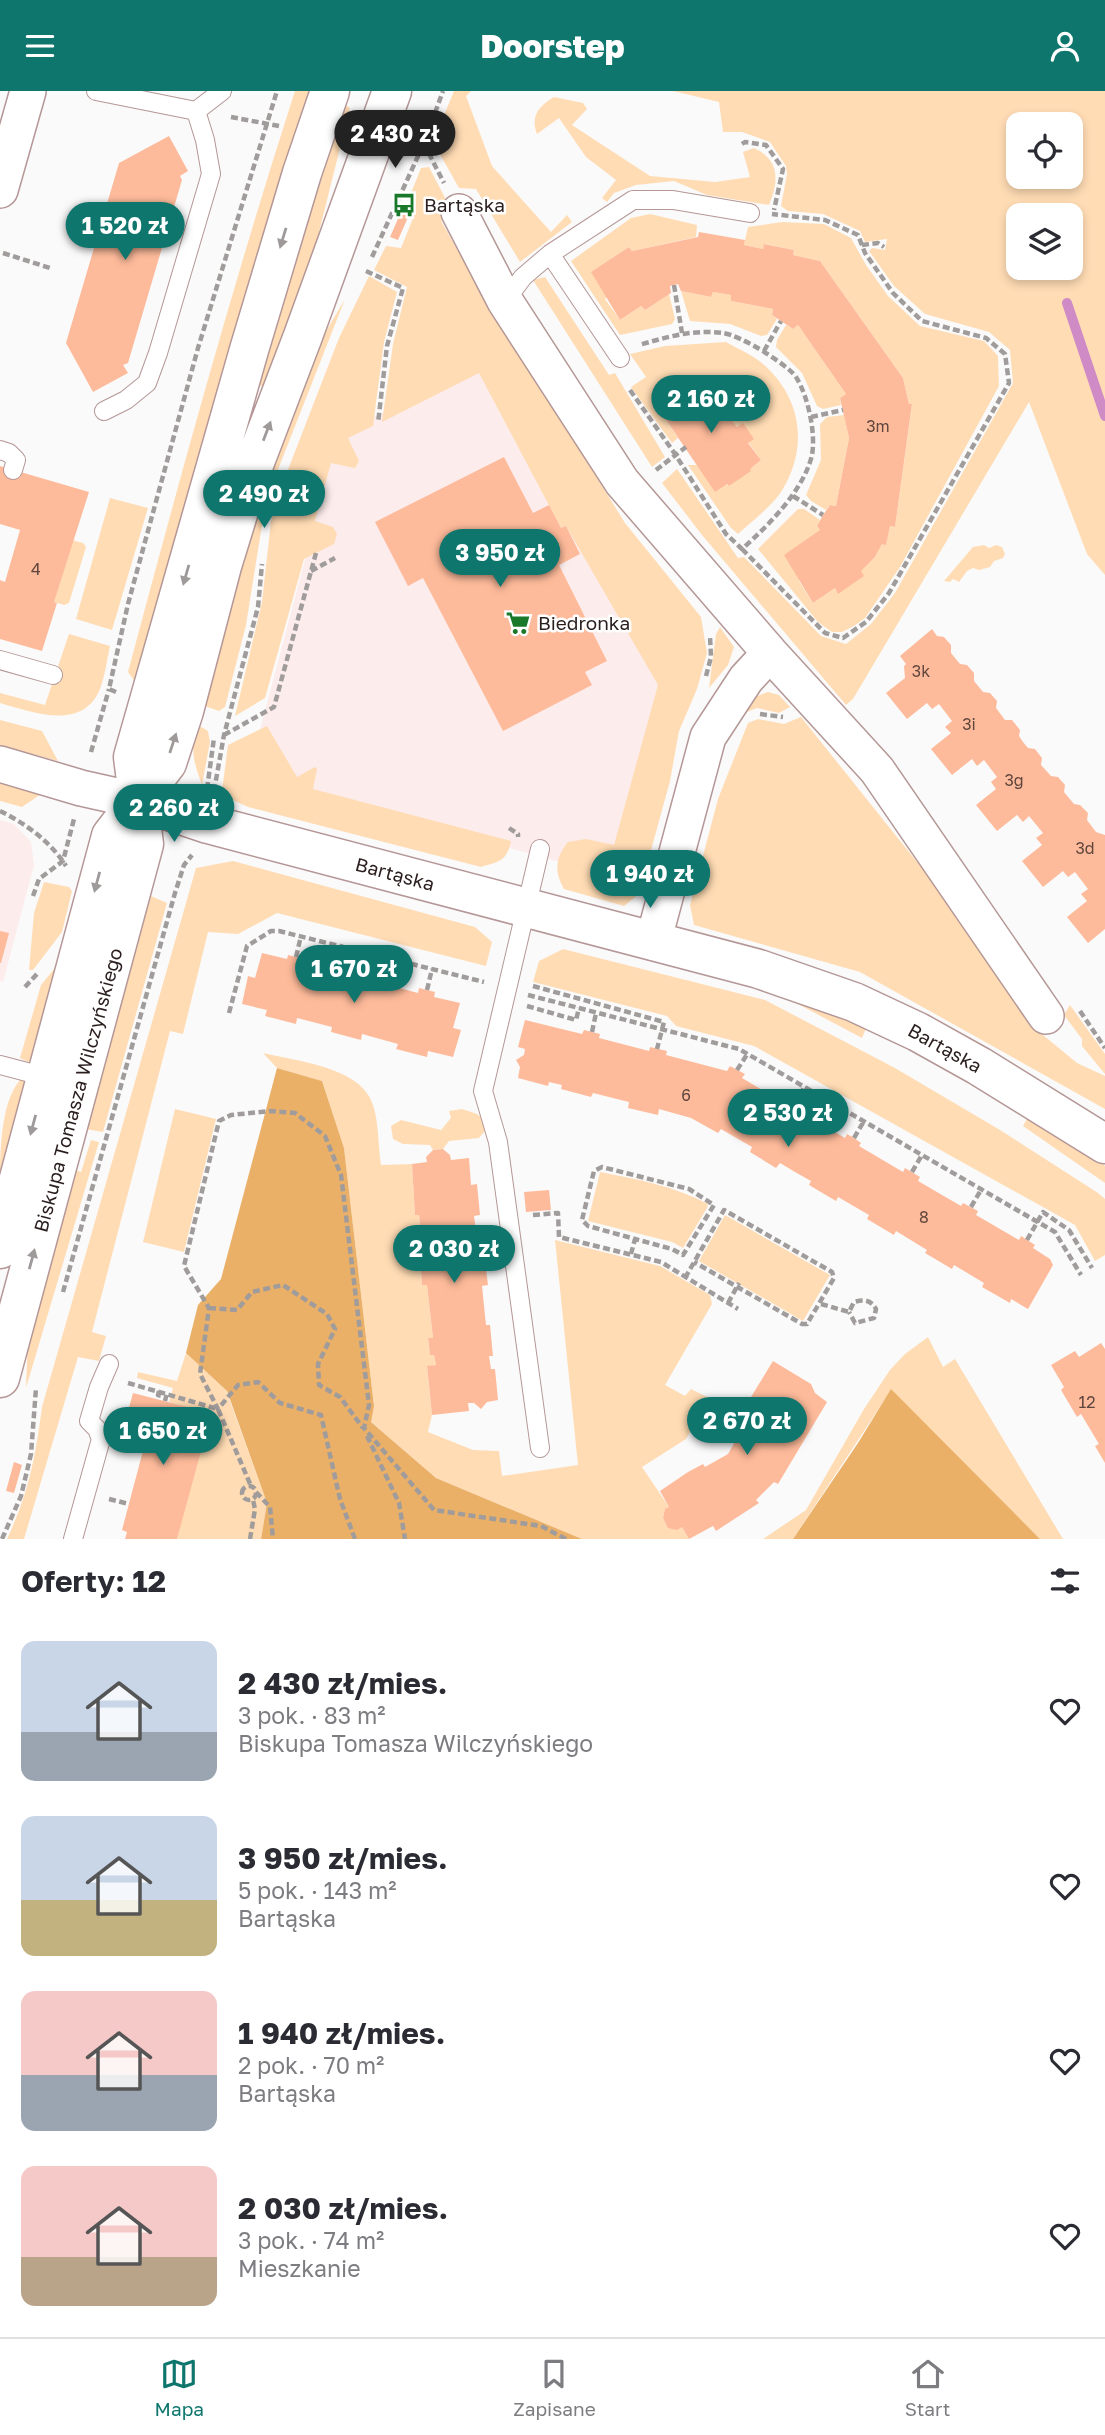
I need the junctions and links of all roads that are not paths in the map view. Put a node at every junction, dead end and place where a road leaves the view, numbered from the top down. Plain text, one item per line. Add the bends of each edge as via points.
1 (28, 91) edge
2 (96, 91) edge
3 (222, 91) edge
4 (330, 91) edge
5 (392, 91) edge
6 (196, 111) junction
7 (0, 190) edge
8 (459, 212) road end
9 (750, 213) road end
10 (550, 254) junction
11 (505, 300) junction
12 (618, 354) road end
13 (104, 411) dead end
14 (0, 450) edge
15 (13, 470) dead end
16 (770, 653) junction
17 (0, 660) edge
18 (53, 675) dead end
19 (0, 764) edge
20 (139, 801) junction
21 (540, 849) dead end
22 (526, 909) junction
23 (653, 942) junction
24 (1060, 1009) road end
25 (0, 1065) edge
26 (46, 1077) junction
27 (1105, 1144) edge
28 (0, 1249) edge
29 (109, 1364) dead end
30 (0, 1378) edge
31 (540, 1448) dead end
32 (73, 1539) edge

1 - 7 street
2 - 6 lane
3 - 6 lane
4 -> 20 street, Biskupa Tomasza Wilczyńskiego via 253,337 133,757
20 -> 5 street, Biskupa Tomasza Wilczyńskiego via 167,763 250,475
6 - 13 lane via 211,174 158,353 147,383
8 - 11 street
9 - 10 lane via 673,200 633,200
10 - 11 lane
10 - 12 lane
11 - 16 street via 622,482
14 - 15 lane via 16,460
16 - 23 street via 746,679 708,737
16 - 24 street via 877,770
17 - 18 lane
19 - 20 street
20 - 22 street, Bartąska via 208,824
20 -> 26 street, Biskupa Tomasza Wilczyńskiego via 111,836
30 -> 20 street, Biskupa Tomasza Wilczyńskiego via 144,844
21 - 22 lane
22 - 23 street, Bartąska
22 - 31 lane via 483,1091 498,1142
23 - 27 street, Bartąska via 760,969 854,1002 979,1066
25 - 26 lane
26 -> 28 street, Biskupa Tomasza Wilczyńskiego
29 - 32 lane via 89,1421 101,1439

